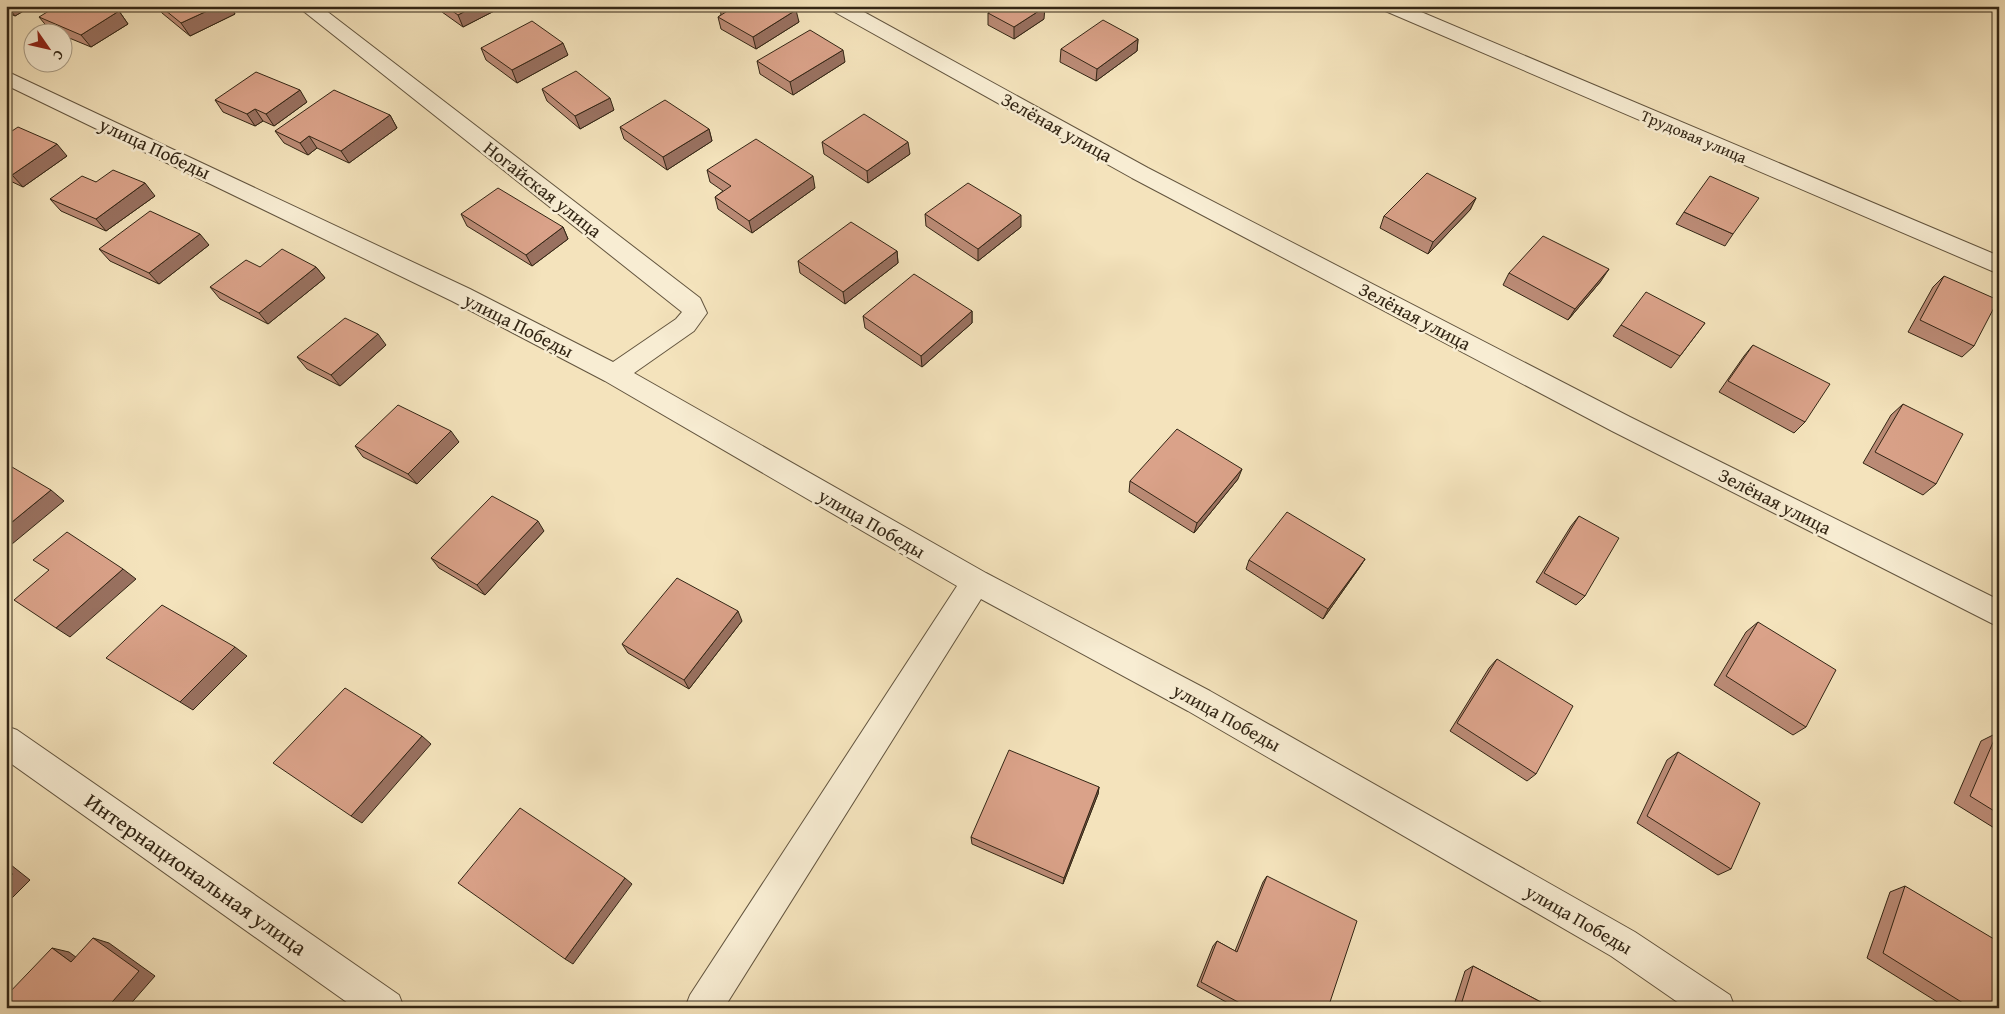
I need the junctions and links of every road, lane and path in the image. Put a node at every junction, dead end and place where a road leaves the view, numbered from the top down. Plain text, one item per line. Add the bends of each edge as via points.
1 (307, 6) edge
2 (838, 6) edge
3 (1390, 6) edge
4 (1426, 13) edge
5 (6, 77) edge
6 (1999, 266) edge
7 (614, 374) junction
8 (976, 582) junction
9 (1999, 614) edge
10 (6, 741) edge
11 (386, 1008) edge
12 (704, 1008) edge
13 (1717, 1008) edge

1 - 7 street, Ногайская улица via 692,304 695,313 685,325
2 - 9 street, Зелёная улица via 1140,173 1621,424
3 - 4 street, Трудовая улица
4 - 6 street, Трудовая улица
5 - 7 street, улица Победы via 461,295
7 - 8 street, улица Победы
8 - 12 street
8 - 13 street, улица Победы via 1199,701 1615,939
10 - 11 street, Интернациональная улица

